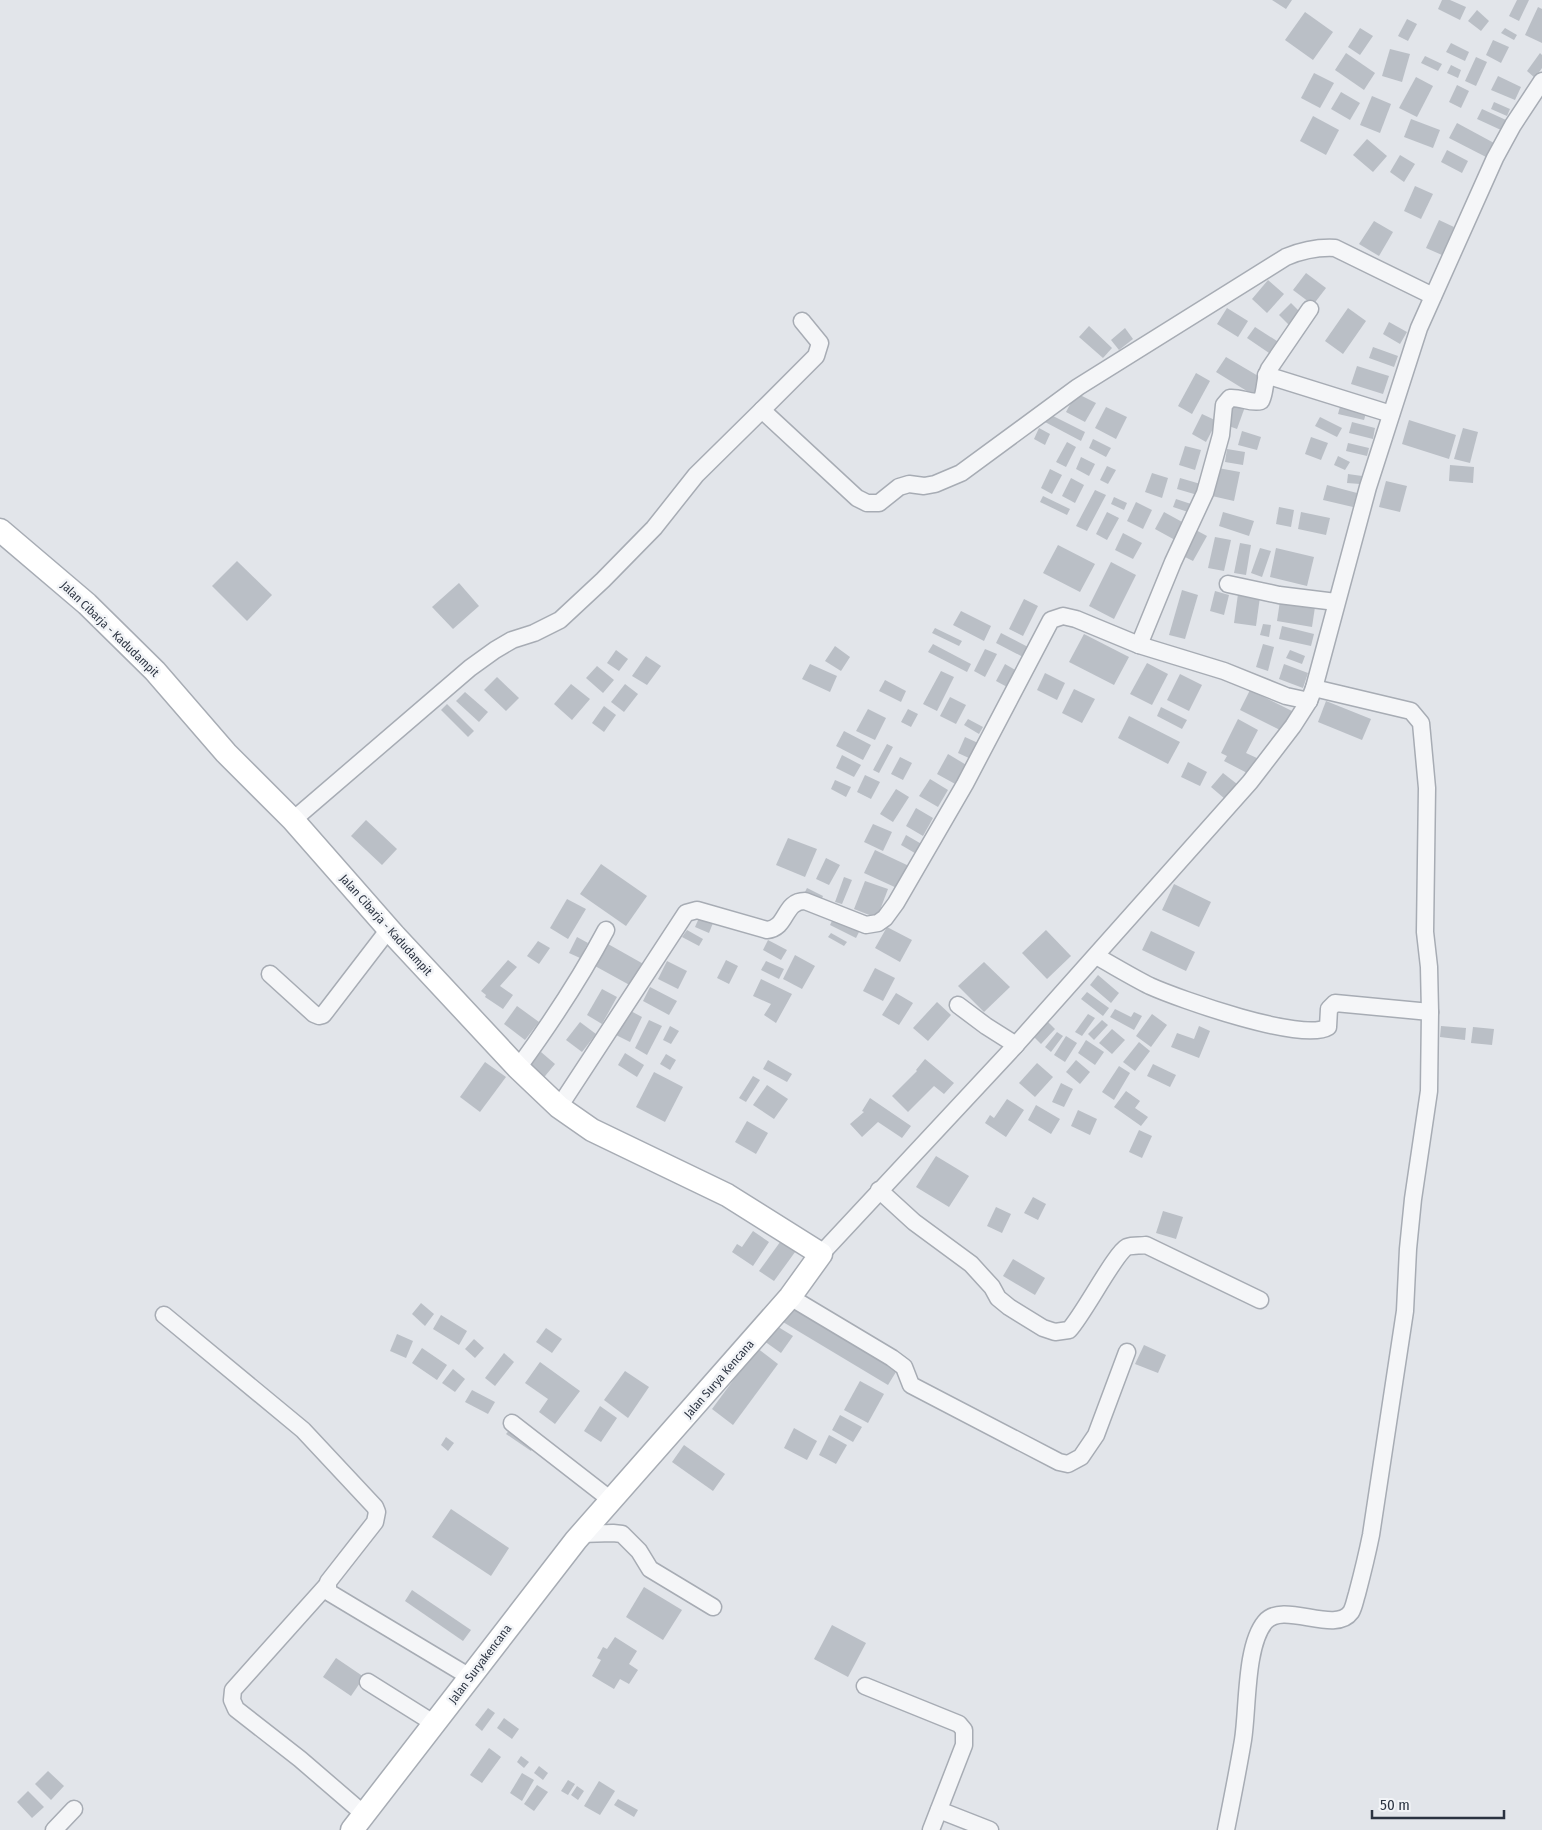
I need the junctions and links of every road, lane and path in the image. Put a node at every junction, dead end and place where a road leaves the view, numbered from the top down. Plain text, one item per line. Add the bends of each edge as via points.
1 (1542, 81) edge
2 (1433, 296) junction
3 (1310, 309) dead end
4 (802, 321) dead end
5 (1266, 375) junction
6 (762, 410) junction
7 (1391, 414) junction
8 (0, 530) edge
9 (1228, 584) dead end
10 (1336, 602) junction
11 (1139, 645) junction
12 (1311, 695) junction
13 (293, 820) junction
14 (390, 929) junction
15 (606, 930) dead end
16 (1096, 956) junction
17 (270, 974) dead end
18 (958, 1005) dead end
19 (1430, 1012) junction
20 (1016, 1045) junction
21 (518, 1068) junction
22 (560, 1107) junction
23 (879, 1190) junction
24 (821, 1254) junction
25 (790, 1298) junction
26 (1260, 1300) dead end
27 (164, 1315) dead end
28 (1127, 1352) dead end
29 (512, 1423) dead end
30 (612, 1500) junction
31 (580, 1534) junction
32 (327, 1585) junction
33 (713, 1607) dead end
34 (470, 1677) junction
35 (368, 1682) dead end
36 (865, 1686) dead end
37 (435, 1724) junction
38 (74, 1809) dead end
39 (939, 1810) junction
40 (358, 1822) edge
41 (54, 1830) edge
42 (931, 1830) edge
43 (990, 1830) edge
44 (1226, 1830) edge

1 - 2 street via 1495,158
2 - 6 street via 1335,248 1303,250 1286,257 1078,387 961,473 935,484 899,487 879,503 867,503 857,498
2 - 7 street
3 - 5 street
4 - 6 street via 820,343 816,356
5 - 7 street
5 - 11 street via 1261,401 1256,403 1235,397 1224,405 1221,435 1205,494
6 - 13 street via 696,475 648,534 560,620 512,640 470,668
7 - 10 street
8 - 13 street, Jalan Cibarja - Kadudampit via 86,604 155,670 226,753
9 - 10 street
10 - 12 street
11 - 12 street via 1224,671 1286,696
11 - 22 street via 1076,619 1063,616 1051,620 965,784 885,918 866,925 805,901 792,905 778,927 771,930 697,910 686,913
12 - 16 street via 1293,726 1250,782
12 - 19 street via 1411,711 1420,724 1427,788 1425,932
13 - 14 street, Jalan Cibarja - Kadudampit
14 - 17 street via 324,1014 319,1016
14 - 21 street, Jalan Cibarja - Kadudampit
15 - 21 street via 552,1021
16 - 19 street via 1150,986 1258,1023 1323,1030 1328,1026 1329,1009 1335,1003
16 - 20 street
18 - 20 street
19 - 44 street via 1429,1091 1413,1199 1405,1311 1364,1570 1352,1610 1346,1617 1334,1620 1278,1614 1262,1626 1249,1676 1243,1739
20 - 23 street
21 - 22 street, Jalan Cibarja - Kadudampit
22 - 24 street, Jalan Cibarja - Kadudampit via 592,1130 727,1195
23 - 24 street
23 - 26 street via 914,1222 971,1264 1009,1307 1054,1332 1069,1330 1118,1256 1133,1246 1146,1246
24 - 25 street, Jalan Surya Kencana
25 - 28 street via 892,1358 904,1367 911,1385 1068,1464 1081,1457 1096,1435
25 - 30 street, Jalan Surya Kencana
27 - 32 street via 303,1430 374,1507 377,1512 375,1522
29 - 30 street
30 - 31 street, Jalan Suryakencana
31 - 33 street via 622,1534 639,1551 650,1569
31 - 34 street, Jalan Suryakencana
32 - 34 street via 334,1596
32 - 40 street via 233,1690 232,1700 236,1709 300,1759
34 - 37 street, Jalan Suryakencana
35 - 37 street
36 - 39 street via 959,1724 964,1730 964,1745
37 - 40 street, Jalan Suryakencana
38 - 41 street
39 - 42 street
39 - 43 street

